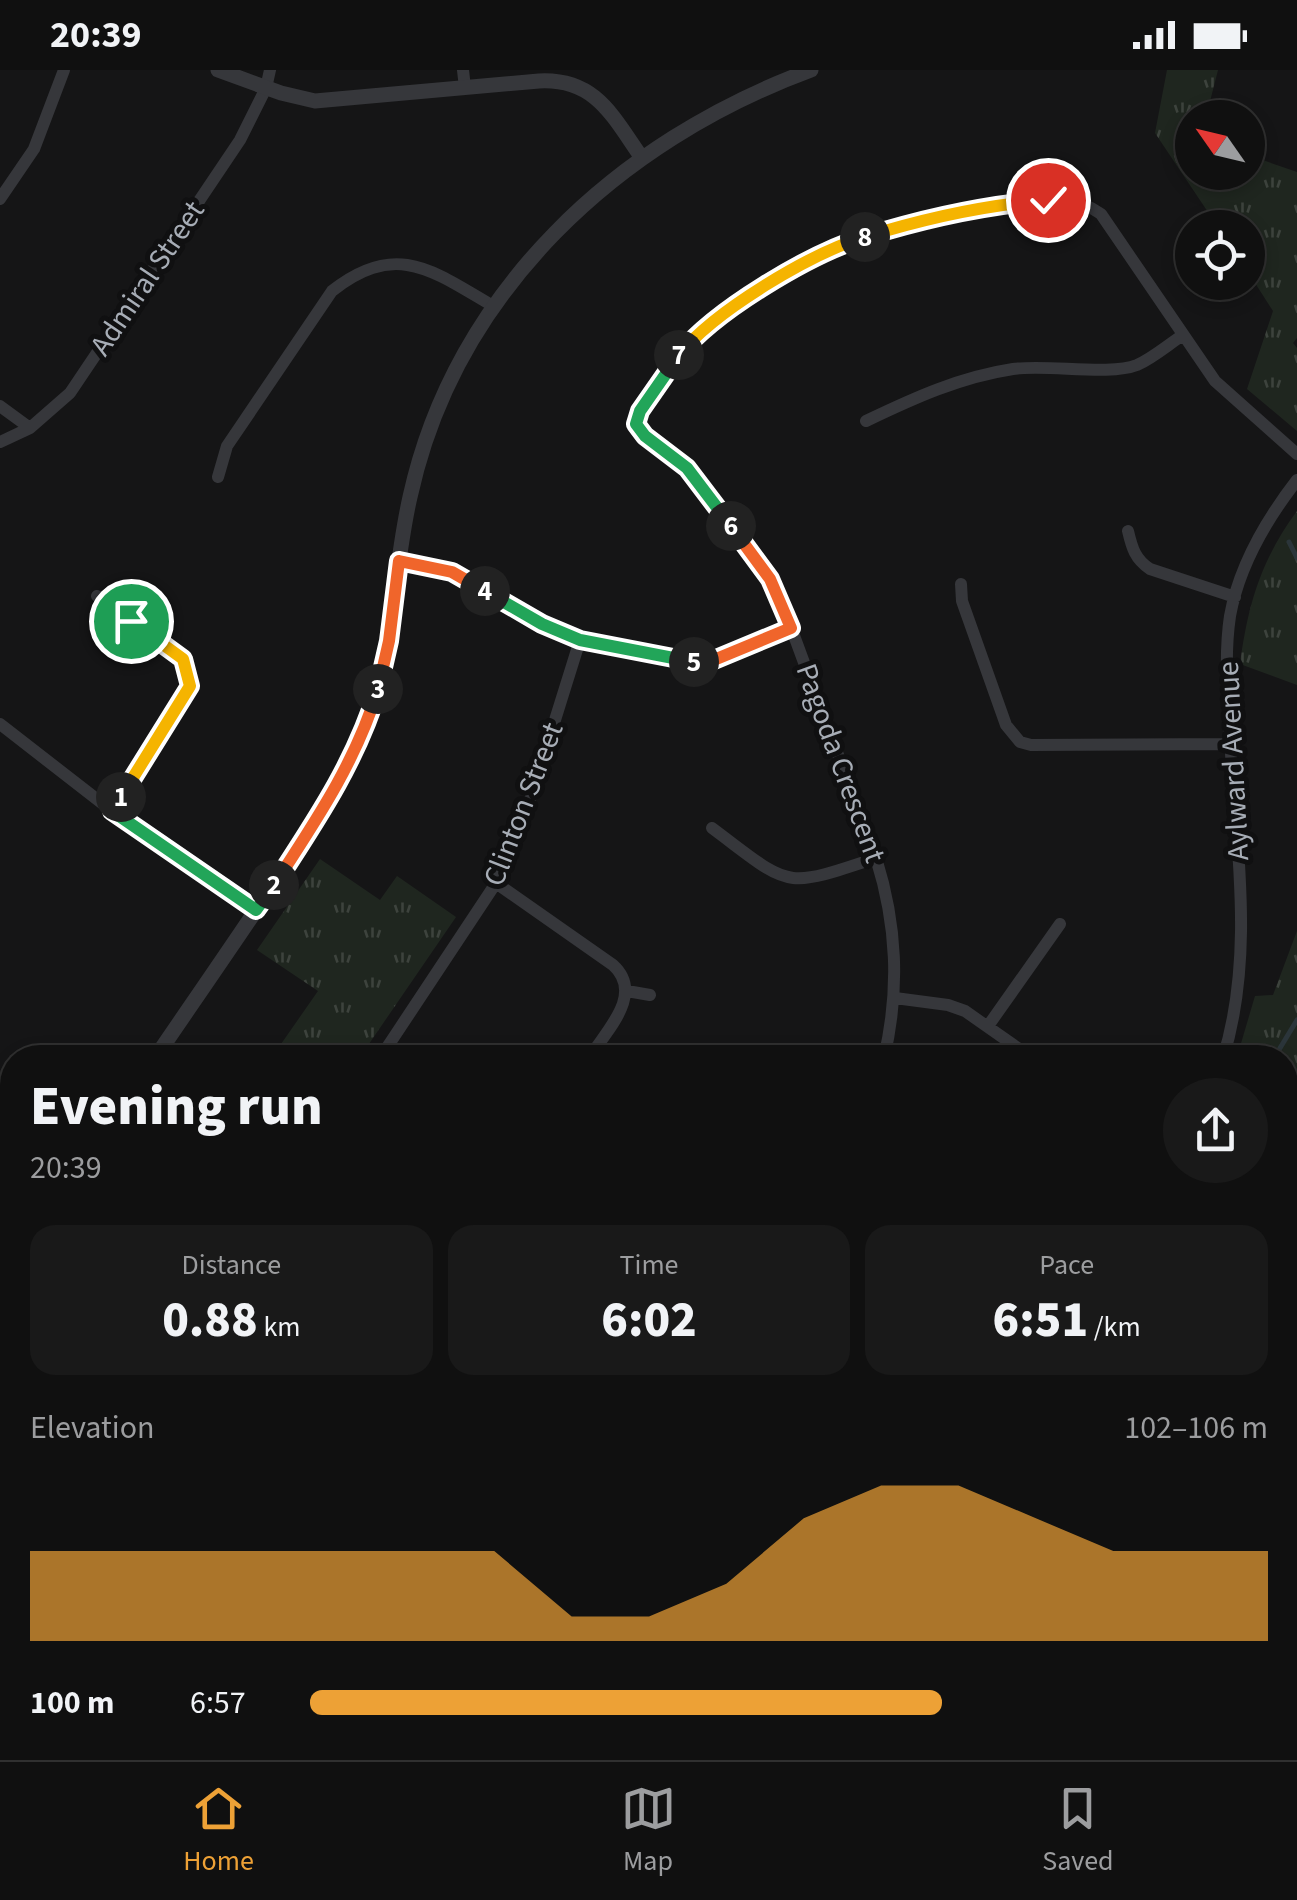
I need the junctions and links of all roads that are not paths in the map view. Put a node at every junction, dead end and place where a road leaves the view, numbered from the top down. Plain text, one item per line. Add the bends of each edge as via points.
1 (64, 70) edge
2 (218, 70) edge
3 (270, 70) edge
4 (463, 70) edge
5 (811, 70) edge
6 (266, 88) junction
7 (465, 88) junction
8 (642, 158) junction
9 (0, 200) edge
10 (493, 306) junction
11 (1183, 334) junction
12 (0, 406) edge
13 (866, 421) dead end
14 (30, 428) junction
15 (0, 442) edge
16 (1297, 454) edge
17 (218, 477) dead end
18 (1297, 480) edge
19 (1128, 531) dead end
20 (399, 561) junction
21 (961, 584) dead end
22 (97, 596) dead end
23 (1235, 597) junction
24 (791, 628) junction
25 (580, 640) junction
26 (0, 724) edge
27 (1230, 744) junction
28 (112, 811) junction
29 (712, 828) dead end
30 (876, 858) junction
31 (496, 883) junction
32 (256, 910) junction
33 (1060, 924) dead end
34 (627, 991) junction
35 (650, 995) dead end
36 (895, 998) junction
37 (988, 1026) junction
38 (165, 1045) edge
39 (389, 1045) edge
40 (597, 1045) edge
41 (886, 1045) edge
42 (1014, 1045) edge
43 (1226, 1045) edge

1 - 9 street via 34,149
2 - 6 street
3 - 6 street, Admiral Street
4 - 7 street
5 - 8 street via 720,110
6 - 7 street via 331,101
6 - 14 street, Admiral Street via 240,140 70,392
7 - 8 street via 575,84 601,102
8 - 10 street via 560,226
10 - 17 street via 405,262 353,274 332,291 228,446
10 - 20 street via 432,423
11 - 13 street via 1138,365 989,373
11 - 16 street, Pagoda Crescent via 1214,381
11 - 24 street, Pagoda Crescent via 1101,214 1056,199 948,212 854,240 734,308 682,350 636,424 709,496 770,579
12 - 14 street
14 - 15 street, Admiral Street
18 - 23 street, Aylward Avenue via 1252,551
19 - 23 street via 1133,552 1150,569
20 - 25 street via 461,576
20 - 32 street via 385,660 363,735 332,796
21 - 27 street via 998,707 1020,742
22 - 28 street via 183,659 190,686
23 - 27 street, Aylward Avenue via 1227,659
24 - 25 street via 709,662
24 - 30 street, Pagoda Crescent
25 - 31 street, Clinton Street
26 - 28 street
27 - 43 street, Aylward Avenue via 1240,967
28 - 32 street
29 - 30 street via 786,879 815,878
30 - 36 street, Pagoda Crescent via 894,942
31 - 34 street via 612,965
31 - 39 street, Clinton Street
32 - 38 street
33 - 37 street
34 - 35 street
34 - 40 street
36 - 37 street via 948,1005
36 - 41 street, Pagoda Crescent
37 - 42 street

